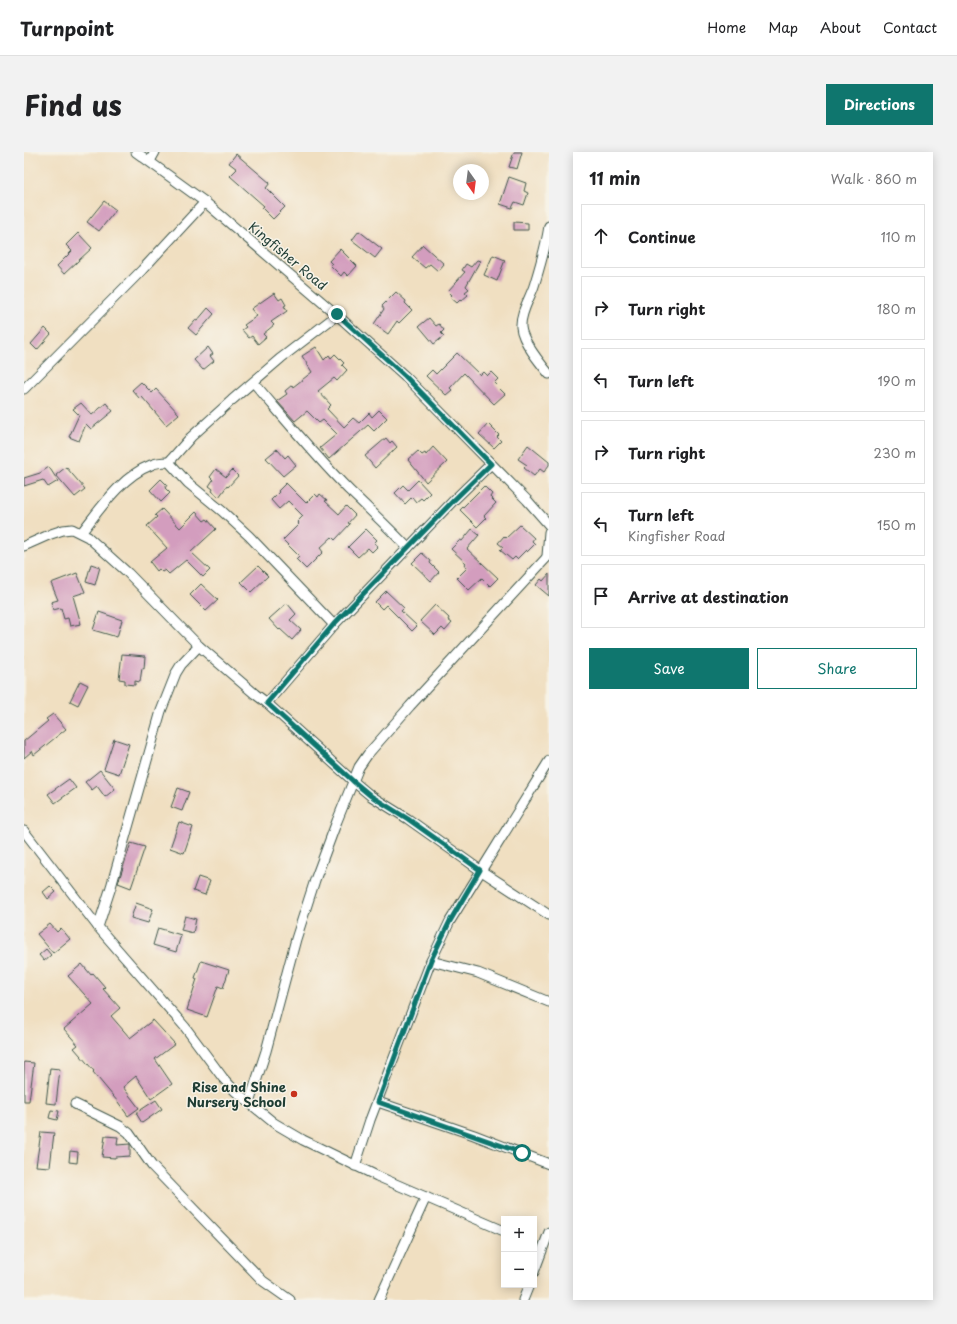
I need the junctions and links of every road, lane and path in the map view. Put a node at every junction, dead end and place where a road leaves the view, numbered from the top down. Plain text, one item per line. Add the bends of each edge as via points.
1 (136, 152) edge
2 (155, 152) edge
3 (150, 161) junction
4 (205, 202) junction
5 (549, 226) edge
6 (337, 314) junction
7 (549, 374) edge
8 (254, 383) junction
9 (24, 389) edge
10 (169, 462) junction
11 (491, 464) junction
12 (549, 525) edge
13 (549, 532) edge
14 (81, 533) junction
15 (24, 546) edge
16 (408, 548) junction
17 (548, 556) edge
18 (334, 624) junction
19 (199, 646) junction
20 (267, 703) junction
21 (549, 761) edge
22 (353, 781) junction
23 (24, 831) edge
24 (480, 870) junction
25 (549, 915) edge
26 (98, 927) junction
27 (431, 960) junction
28 (549, 1002) edge
29 (378, 1102) junction
30 (249, 1103) junction
31 (76, 1104) dead end
32 (549, 1164) edge
33 (355, 1166) junction
34 (426, 1198) junction
35 (501, 1229) edge
36 (549, 1232) edge
37 (537, 1245) edge
38 (543, 1248) junction
39 (537, 1264) edge
40 (528, 1288) edge
41 (290, 1300) edge
42 (379, 1300) edge
43 (524, 1300) edge

1 - 3 street, Kingfisher Road
2 - 3 street
3 - 4 street, Kingfisher Road
4 - 6 street, Kingfisher Road
4 - 9 street via 142,270
5 - 7 street via 546,245 521,327 526,342
6 - 8 street
6 - 11 street, Kingfisher Road via 405,376
8 - 10 street via 191,437
8 - 16 street via 316,455
10 - 14 street via 151,465 128,480 108,498
10 - 18 street via 188,483 249,536
11 - 12 street, Kingfisher Road
11 - 16 street
13 - 17 street
14 - 15 street via 72,529 63,530
14 - 19 street via 128,573
16 - 18 street
17 - 22 street via 368,754
18 - 20 street
19 - 20 street
19 - 26 street via 176,673 161,711
20 - 22 street
21 - 24 street
22 - 24 street
22 - 30 street via 296,939 266,1051
23 - 26 street
24 - 25 street
24 - 27 street
26 - 30 street via 186,1027 222,1078
27 - 28 street via 478,973
27 - 29 street
29 - 32 street
29 - 33 street
30 - 33 street via 274,1123
31 - 41 street via 129,1133 152,1166 262,1281
33 - 34 street
34 - 35 street
34 - 42 street
36 - 38 street
37 - 38 street
38 - 39 street
40 - 43 street

